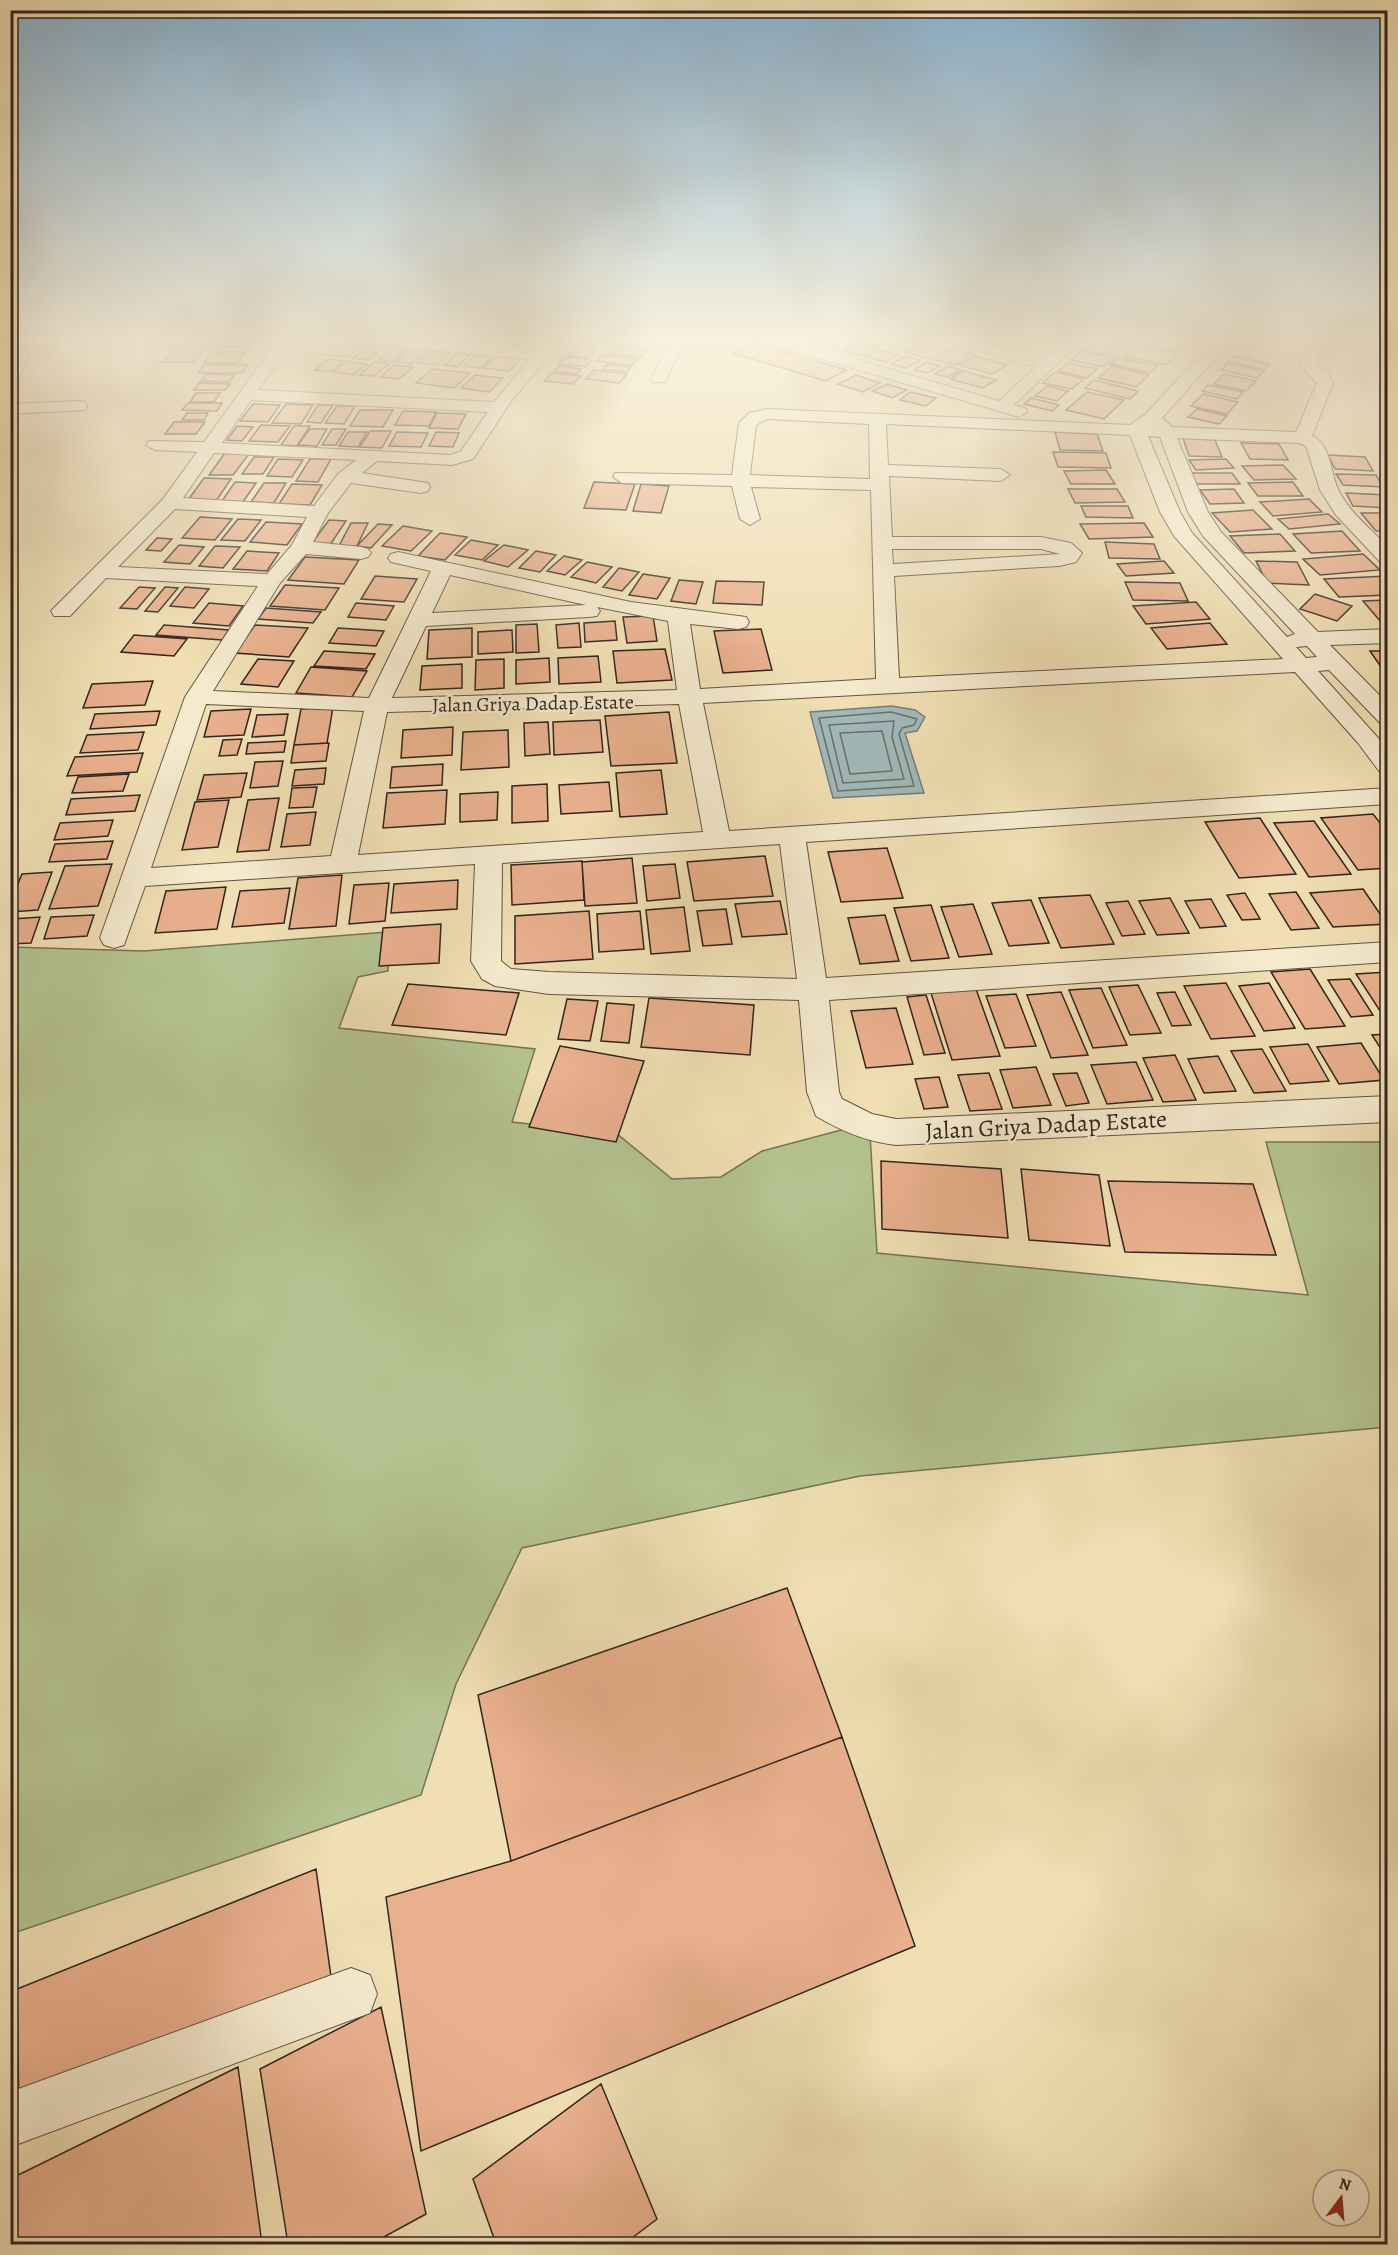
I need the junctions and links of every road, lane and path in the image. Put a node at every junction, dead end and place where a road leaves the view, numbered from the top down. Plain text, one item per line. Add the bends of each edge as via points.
1 (214, 443) edge
2 (475, 443) edge
3 (745, 443) edge
4 (878, 443) edge
5 (1155, 443) edge
6 (1160, 443) edge
7 (1314, 443) edge
8 (155, 445) dead end
9 (211, 447) junction
10 (373, 455) junction
11 (1002, 475) dead end
12 (347, 477) junction
13 (622, 477) dead end
14 (880, 477) junction
15 (740, 482) junction
16 (421, 486) dead end
17 (170, 503) junction
18 (319, 512) junction
19 (750, 519) dead end
20 (884, 543) junction
21 (301, 548) junction
22 (361, 553) dead end
23 (398, 558) dead end
24 (1388, 559) edge
25 (443, 568) junction
26 (883, 571) junction
27 (103, 572) junction
28 (273, 580) junction
29 (631, 608) junction
30 (62, 611) dead end
31 (678, 616) junction
32 (420, 620) junction
33 (738, 622) dead end
34 (1388, 636) edge
35 (1309, 639) junction
36 (1280, 642) junction
37 (1334, 663) junction
38 (1302, 664) junction
39 (888, 685) junction
40 (197, 697) junction
41 (690, 699) junction
42 (377, 705) junction
43 (1388, 718) edge
44 (1377, 737) edge
45 (1388, 766) edge
46 (1388, 796) edge
47 (792, 835) junction
48 (718, 840) junction
49 (489, 854) junction
50 (343, 863) junction
51 (134, 878) junction
52 (114, 938) dead end
53 (1388, 952) edge
54 (813, 990) junction
55 (1388, 1109) edge
56 (351, 1994) dead end
57 (10, 2120) edge

1 - 9 street
2 - 10 street via 462,459
3 - 15 street
4 - 14 street
5 - 36 street via 1170,512 1184,536
6 - 35 street via 1214,536
7 - 24 street via 1329,490
8 - 9 street
9 - 10 street
9 - 17 street
10 - 12 street
11 - 14 street
12 - 16 street
12 - 18 street
13 - 15 street
14 - 15 street
14 - 20 street
15 - 19 street
17 - 18 street
17 - 27 street
18 - 21 street
20 - 26 street
20 - 26 street via 1041,543 1064,547 1072,553 1059,561
21 - 22 street
21 - 28 street
23 - 25 street
25 - 29 street
25 - 32 street
26 - 39 street
27 - 28 street
27 - 30 street
28 - 40 street
29 - 31 street
29 - 32 street
31 - 33 street
31 - 41 street
32 - 42 street
34 - 35 street
35 - 36 street
35 - 37 street
36 - 38 street
37 - 38 street, Jalan Griya Dadap Estate
37 - 43 street
38 - 39 street, Jalan Griya Dadap Estate
38 - 44 street
39 - 41 street, Jalan Griya Dadap Estate
40 - 42 street, Jalan Griya Dadap Estate
40 - 51 street
41 - 42 street, Jalan Griya Dadap Estate
41 - 48 street
42 - 50 street
44 - 45 street
46 - 47 street
47 - 48 street
47 - 54 street, Jalan Griya Dadap Estate
48 - 49 street
49 - 50 street
49 - 54 street via 486,961 492,972 505,979
50 - 51 street
51 - 52 street
53 - 54 street
54 - 55 street, Jalan Griya Dadap Estate via 823,1092 828,1107 877,1130
56 - 57 street

